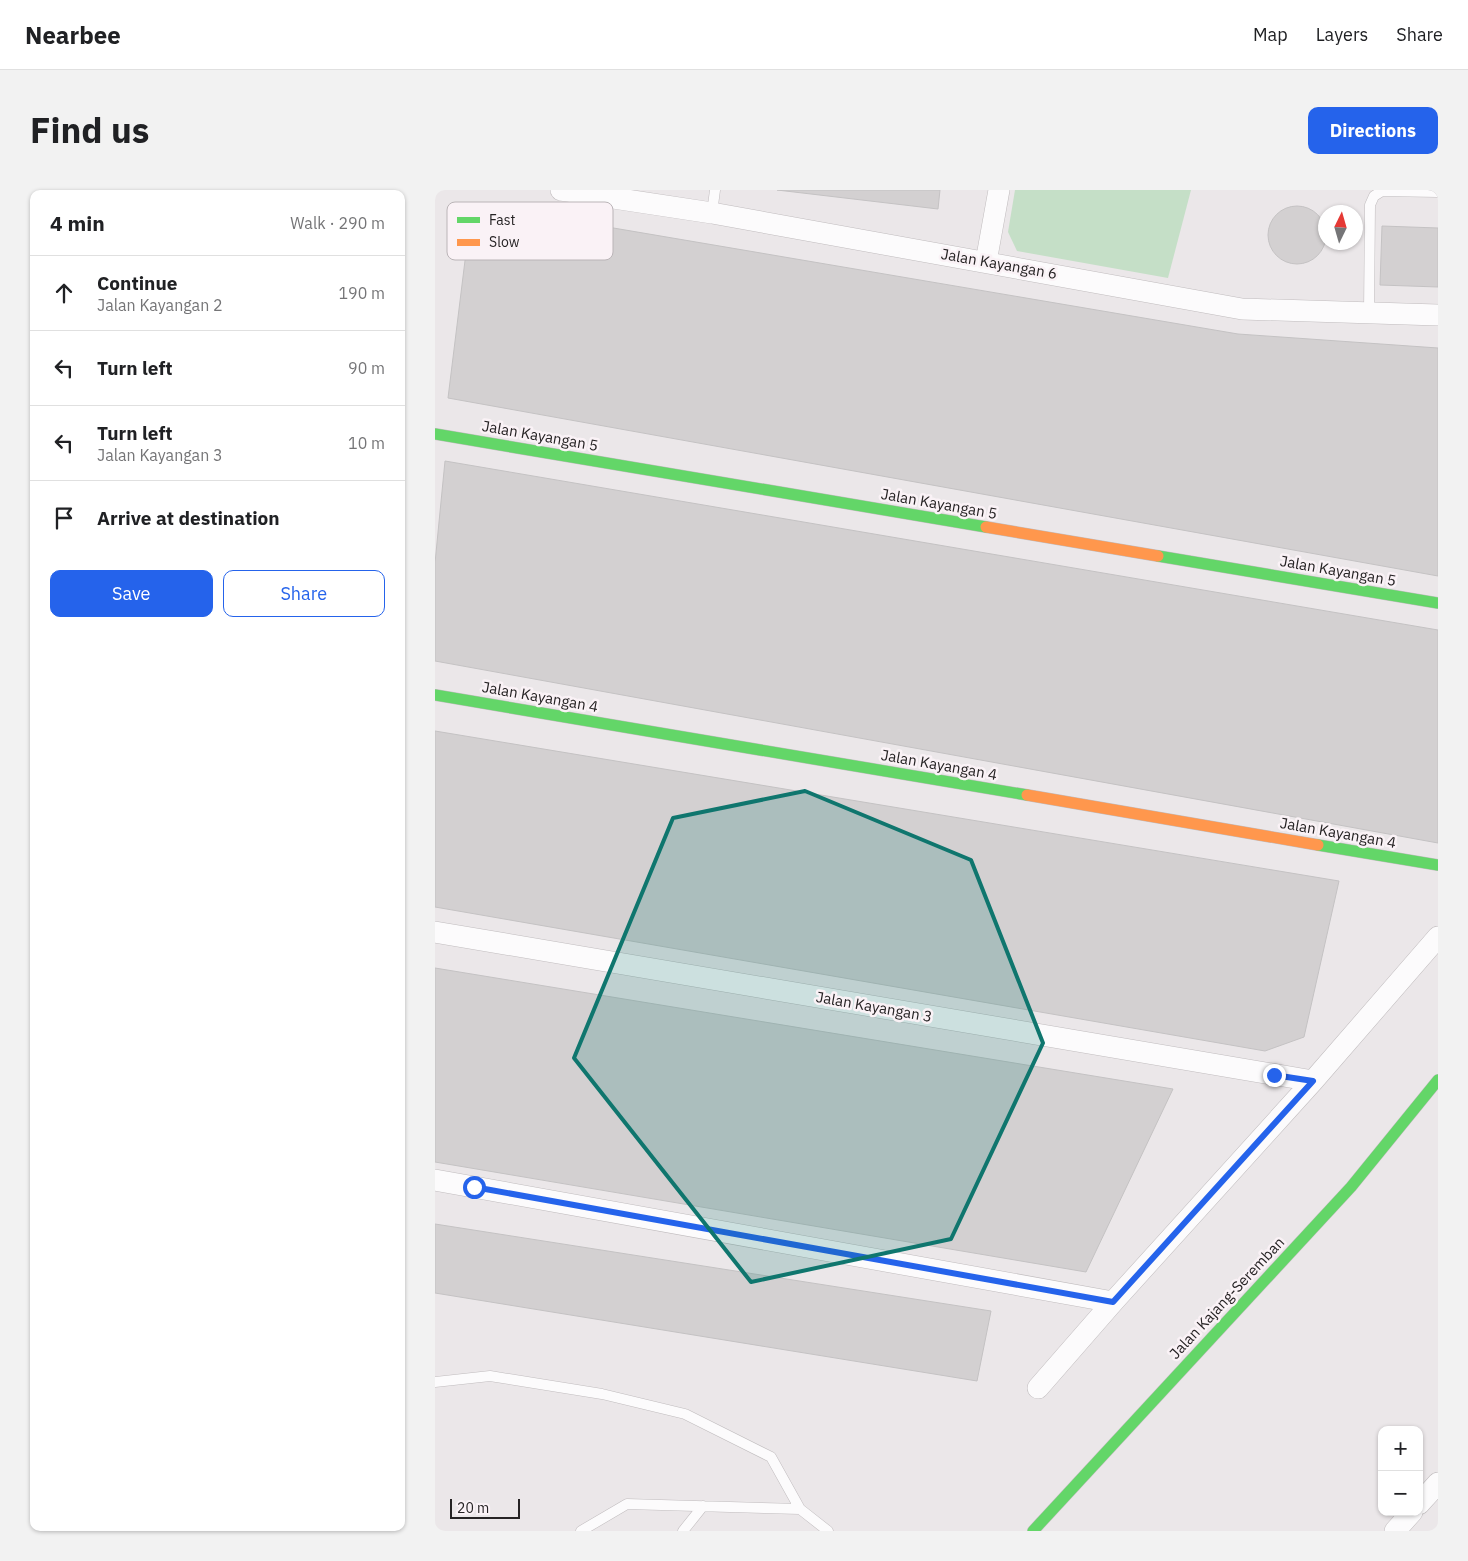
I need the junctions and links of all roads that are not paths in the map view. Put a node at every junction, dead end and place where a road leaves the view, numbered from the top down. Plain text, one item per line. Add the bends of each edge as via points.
1 (561, 190) edge
2 (715, 190) edge
3 (999, 190) edge
4 (1438, 192) edge
5 (712, 213) junction
6 (986, 262) junction
7 (1369, 312) junction
8 (1438, 315) edge
9 (435, 434) edge
10 (1438, 603) edge
11 (435, 695) edge
12 (1438, 865) edge
13 (435, 932) edge
14 (1438, 937) edge
15 (1438, 1080) edge
16 (1313, 1081) junction
17 (435, 1180) edge
18 (1113, 1302) junction
19 (435, 1382) edge
20 (1038, 1388) dead end
21 (1438, 1483) edge
22 (1423, 1500) edge
23 (703, 1506) junction
24 (801, 1509) junction
25 (1408, 1516) edge
26 (581, 1531) edge
27 (683, 1531) edge
28 (828, 1531) edge
29 (1033, 1531) edge
30 (1395, 1531) edge

1 - 5 street, Jalan Kayangan 6
2 - 5 lane
3 - 6 street
4 - 7 lane via 1382,191 1374,196 1370,205
5 - 6 street, Jalan Kayangan 6
6 - 7 street, Jalan Kayangan 6 via 1242,309
7 - 8 street, Jalan Kayangan 6
9 - 10 street, Jalan Kayangan 5
11 - 12 street, Jalan Kayangan 4
13 - 16 street, Jalan Kayangan 3
14 - 16 street
15 - 29 street, Jalan Kajang-Seremban via 1351,1187
16 - 18 street
17 - 18 street
18 - 20 street
19 - 24 lane via 490,1376 602,1394 685,1414 771,1456
21 - 22 street
23 - 24 lane
23 - 26 lane via 627,1504
23 - 27 lane
24 - 28 lane
25 - 30 street

